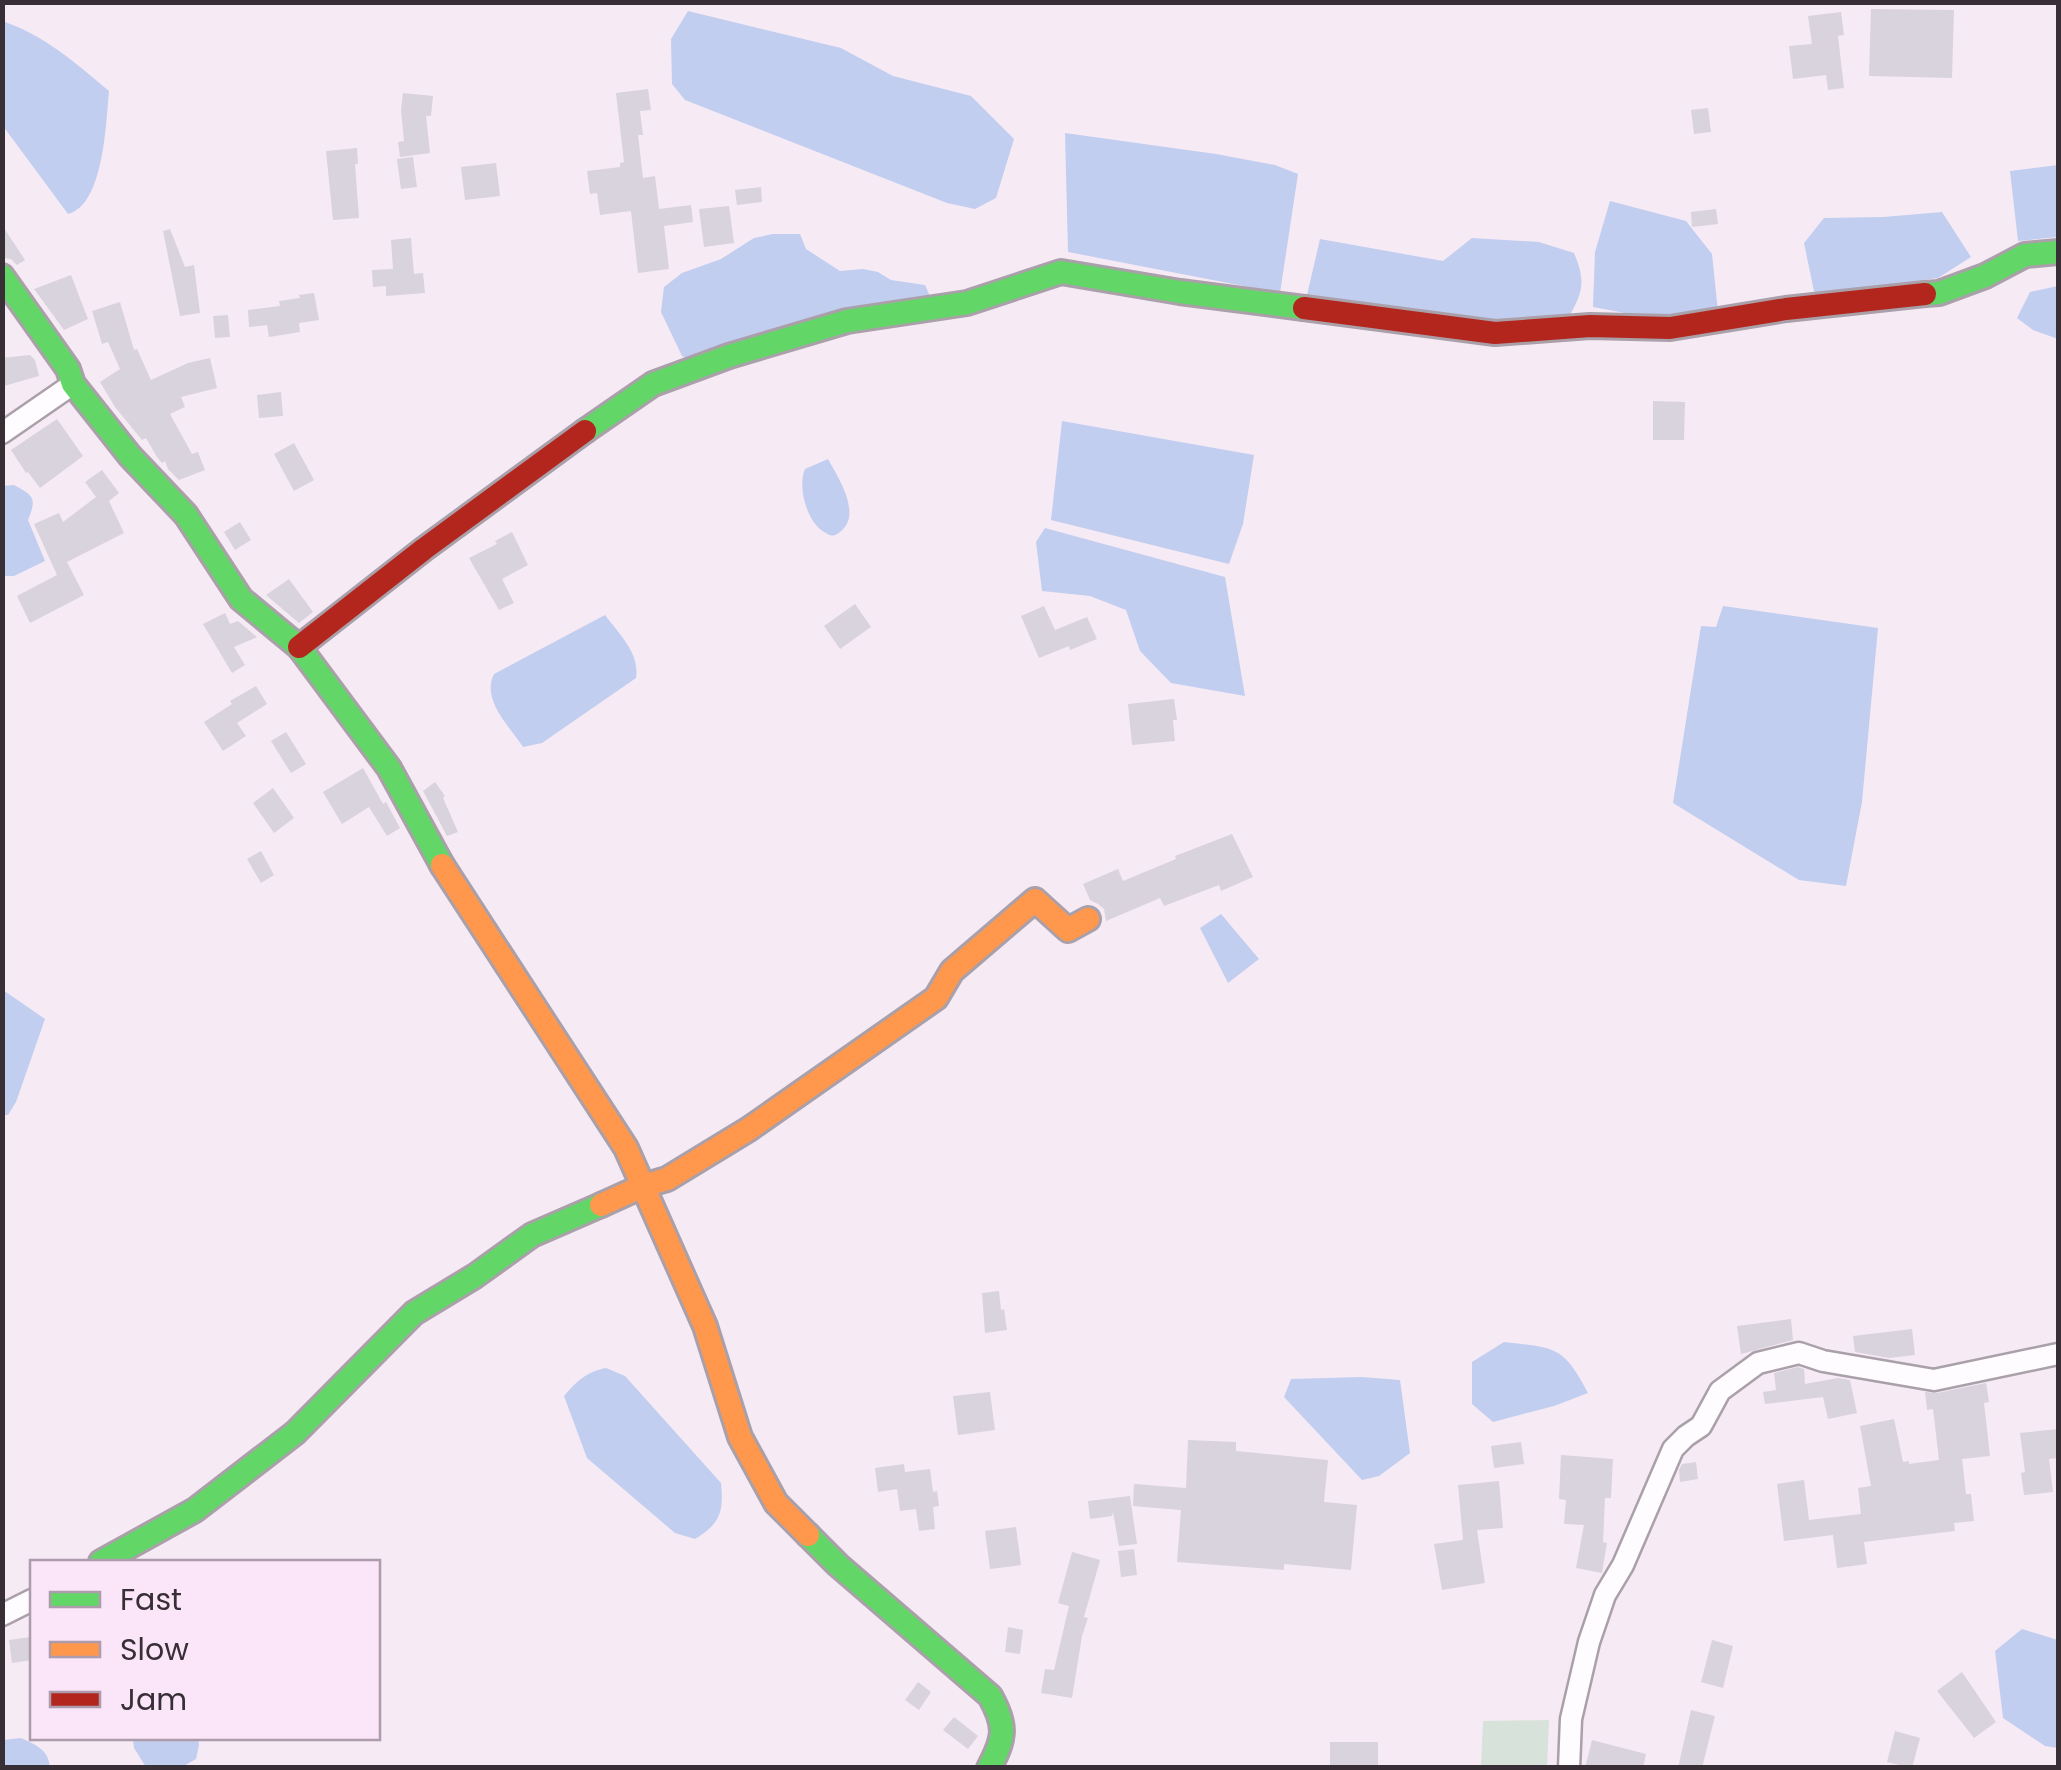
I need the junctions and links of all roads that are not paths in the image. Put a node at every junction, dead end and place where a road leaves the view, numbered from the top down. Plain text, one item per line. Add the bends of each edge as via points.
1 (2058, 252) edge
2 (2, 276) edge
3 (73, 384) junction
4 (2, 433) edge
5 (300, 648) junction
6 (1088, 920) dead end
7 (644, 1186) junction
8 (2058, 1354) edge
9 (105, 1560) edge
10 (30, 1601) edge
11 (2, 1615) edge
12 (989, 1768) edge
13 (1570, 1768) edge

1 - 5 street via 2025,255 1939,293 1670,328 1494,333 1061,272 967,304 847,321 654,384 424,549
2 - 3 street
3 - 4 street
3 - 5 street via 186,514 240,599
5 - 7 street via 389,768 438,859
6 - 7 street via 1068,930 1035,900 952,970 936,998 749,1129
7 - 9 street via 532,1235 414,1313 295,1432 195,1510
7 - 12 street via 704,1326 740,1436 776,1503 990,1696 1002,1717 1003,1741
8 - 13 street via 1934,1380 1799,1354 1758,1363 1720,1392 1700,1426 1672,1449 1605,1595 1571,1719
10 - 11 street

